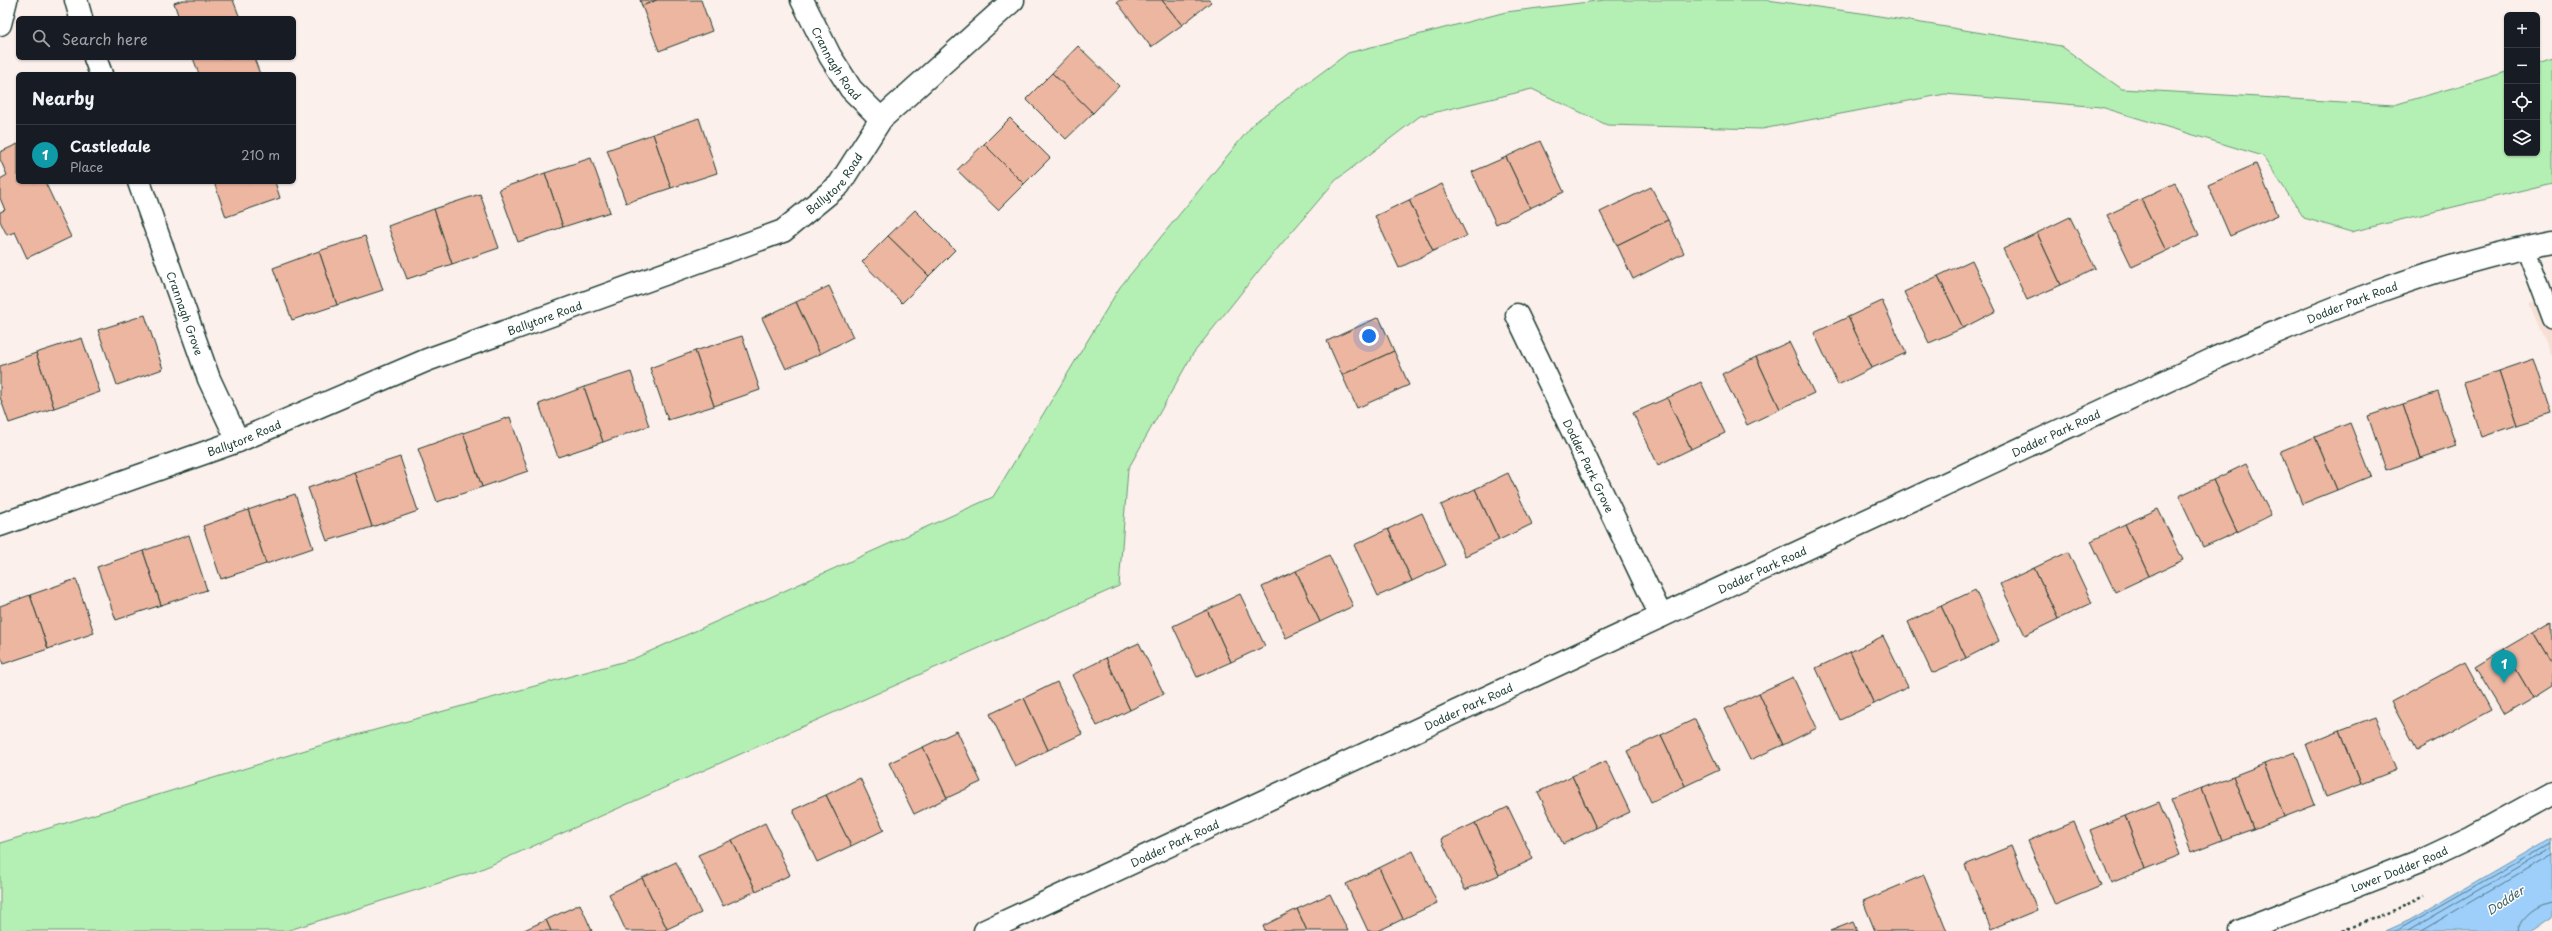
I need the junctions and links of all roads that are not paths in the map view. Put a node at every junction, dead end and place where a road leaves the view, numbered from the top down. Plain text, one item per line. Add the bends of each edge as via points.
1 (6, 0) edge
2 (76, 0) edge
3 (802, 0) edge
4 (1013, 0) edge
5 (80, 16) edge
6 (0, 24) edge
7 (96, 60) edge
8 (100, 72) edge
9 (881, 119) junction
10 (140, 184) edge
11 (2552, 242) edge
12 (2525, 248) junction
13 (1517, 314) dead end
14 (2552, 320) edge
15 (238, 441) junction
16 (0, 525) edge
17 (1661, 616) junction
18 (2552, 793) edge
19 (984, 931) edge
20 (2241, 931) edge

1 - 6 street
2 - 5 street
3 - 9 street, Crannagh Road via 830,56 851,88
4 - 9 street, Ballytore Road
7 - 8 street
9 - 15 street, Ballytore Road via 839,186 783,231 427,360
10 - 15 street, Crannagh Grove via 209,379
11 - 12 street, Dodder Park Road
12 - 14 lane
12 - 17 street, Dodder Park Road via 2410,280 2321,312 2218,357
13 - 17 street, Dodder Park Grove
15 - 16 street, Ballytore Road
17 - 19 street, Dodder Park Road
18 - 20 street, Lower Dodder Road via 2472,837 2423,860

